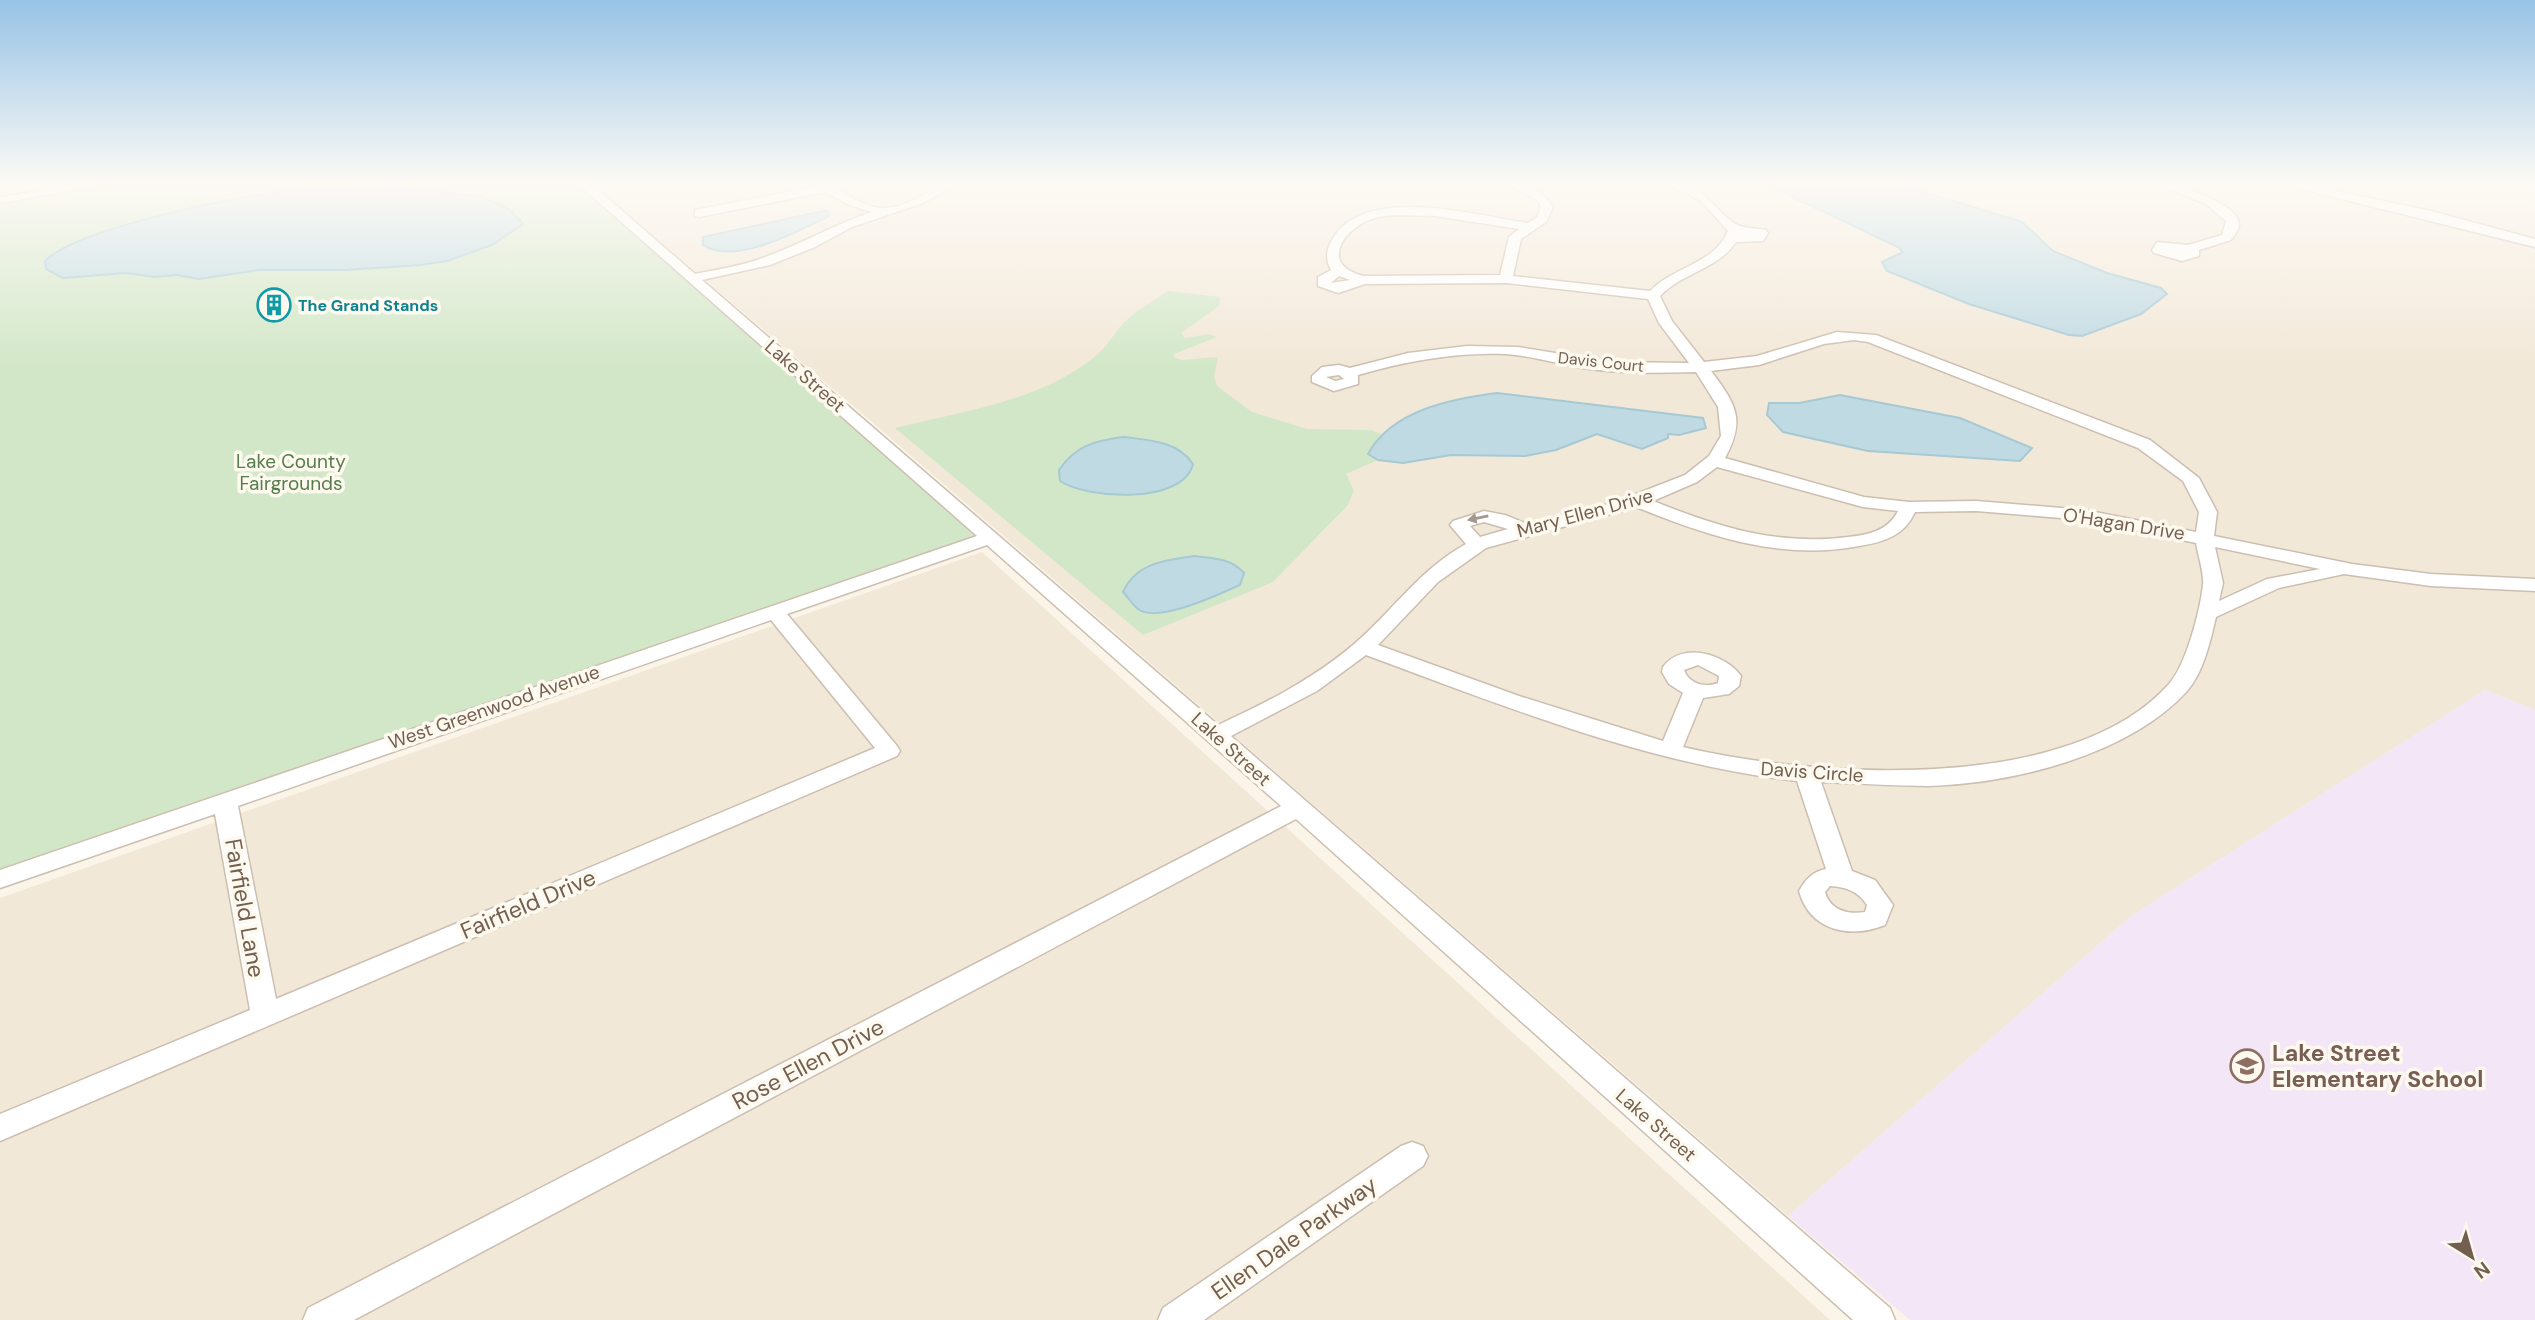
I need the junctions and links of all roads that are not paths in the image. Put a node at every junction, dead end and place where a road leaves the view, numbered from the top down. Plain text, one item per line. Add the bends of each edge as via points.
1 (654, 244) edge
2 (806, 244) edge
3 (1338, 244) edge
4 (1514, 244) edge
5 (1729, 244) edge
6 (2207, 244) edge
7 (2190, 249) dead end
8 (1341, 275) junction
9 (692, 276) junction
10 (1506, 279) junction
11 (1364, 280) junction
12 (1653, 295) junction
13 (1843, 334) joint
14 (1700, 366) junction
15 (1350, 373) dead end
16 (1715, 461) junction
17 (1640, 502) junction
18 (1909, 507) junction
19 (1523, 529) junction
20 (989, 538) junction
21 (2204, 538) junction
22 (1477, 545) junction
23 (2352, 570) junction
24 (2535, 585) edge
25 (774, 611) junction
26 (2206, 614) junction
27 (1364, 648) junction
28 (1695, 690) dead end
29 (1216, 735) junction
30 (1670, 751) junction
31 (1807, 774) junction
32 (225, 800) junction
33 (1297, 808) junction
34 (1841, 877) dead end
35 (0, 878) edge
36 (265, 1015) junction
37 (0, 1128) edge
38 (1412, 1156) dead end
39 (320, 1320) edge
40 (1175, 1320) edge
41 (1878, 1320) edge

1 - 9 street, Lake Street
2 - 9 street via 772,258
3 - 8 street via 1331,255
4 - 10 street
5 - 12 street via 1707,263 1669,279
6 - 7 street
8 - 11 street
8 - 11 street via 1322,281 1338,289
9 - 20 street, Lake Street
10 - 11 street
10 - 12 street
12 - 14 street via 1665,322
13 - 14 street, Davis Court via 1761,360
13 - 21 street, Davis Circle via 1871,338 2144,444 2190,478 2208,512
14 - 15 street, Davis Court via 1591,365 1508,350 1452,350 1395,359
14 - 16 street via 1726,409 1729,436
16 - 17 street, Mary Ellen Drive via 1675,487
16 - 18 street, O'Hagan Drive via 1815,491
17 - 18 street via 1722,533 1778,547 1824,547 1866,540 1898,527
17 - 19 street, Mary Ellen Drive
18 - 21 street, O'Hagan Drive via 1976,506 2085,515
19 - 22 street, Mary Ellen Drive
19 -> 22 street via 1494,515 1473,516 1459,525
20 - 25 street, West Greenwood Avenue
20 - 29 street, Lake Street
21 - 23 street, O'Hagan Drive
21 - 26 street, Davis Circle via 2213,583
22 - 27 street, Mary Ellen Drive via 1443,568
23 - 24 street, O'Hagan Drive via 2431,580
23 - 26 street via 2274,583
25 - 32 street, West Greenwood Avenue
25 - 36 street, Fairfield Drive via 890,751
26 - 31 street, Davis Circle via 2201,639 2180,686 2141,720 2076,751 2004,770 1929,778
27 - 29 street, Mary Ellen Drive via 1294,699
27 - 30 street, Davis Circle
28 - 30 street
29 - 33 street, Lake Street
30 - 31 street, Davis Circle via 1733,766
31 - 34 street
32 - 35 street, West Greenwood Avenue
32 - 36 street, Fairfield Lane
33 - 39 street, Rose Ellen Drive
33 - 41 street, Lake Street
36 - 37 street, Fairfield Drive
38 - 40 street, Ellen Dale Parkway

